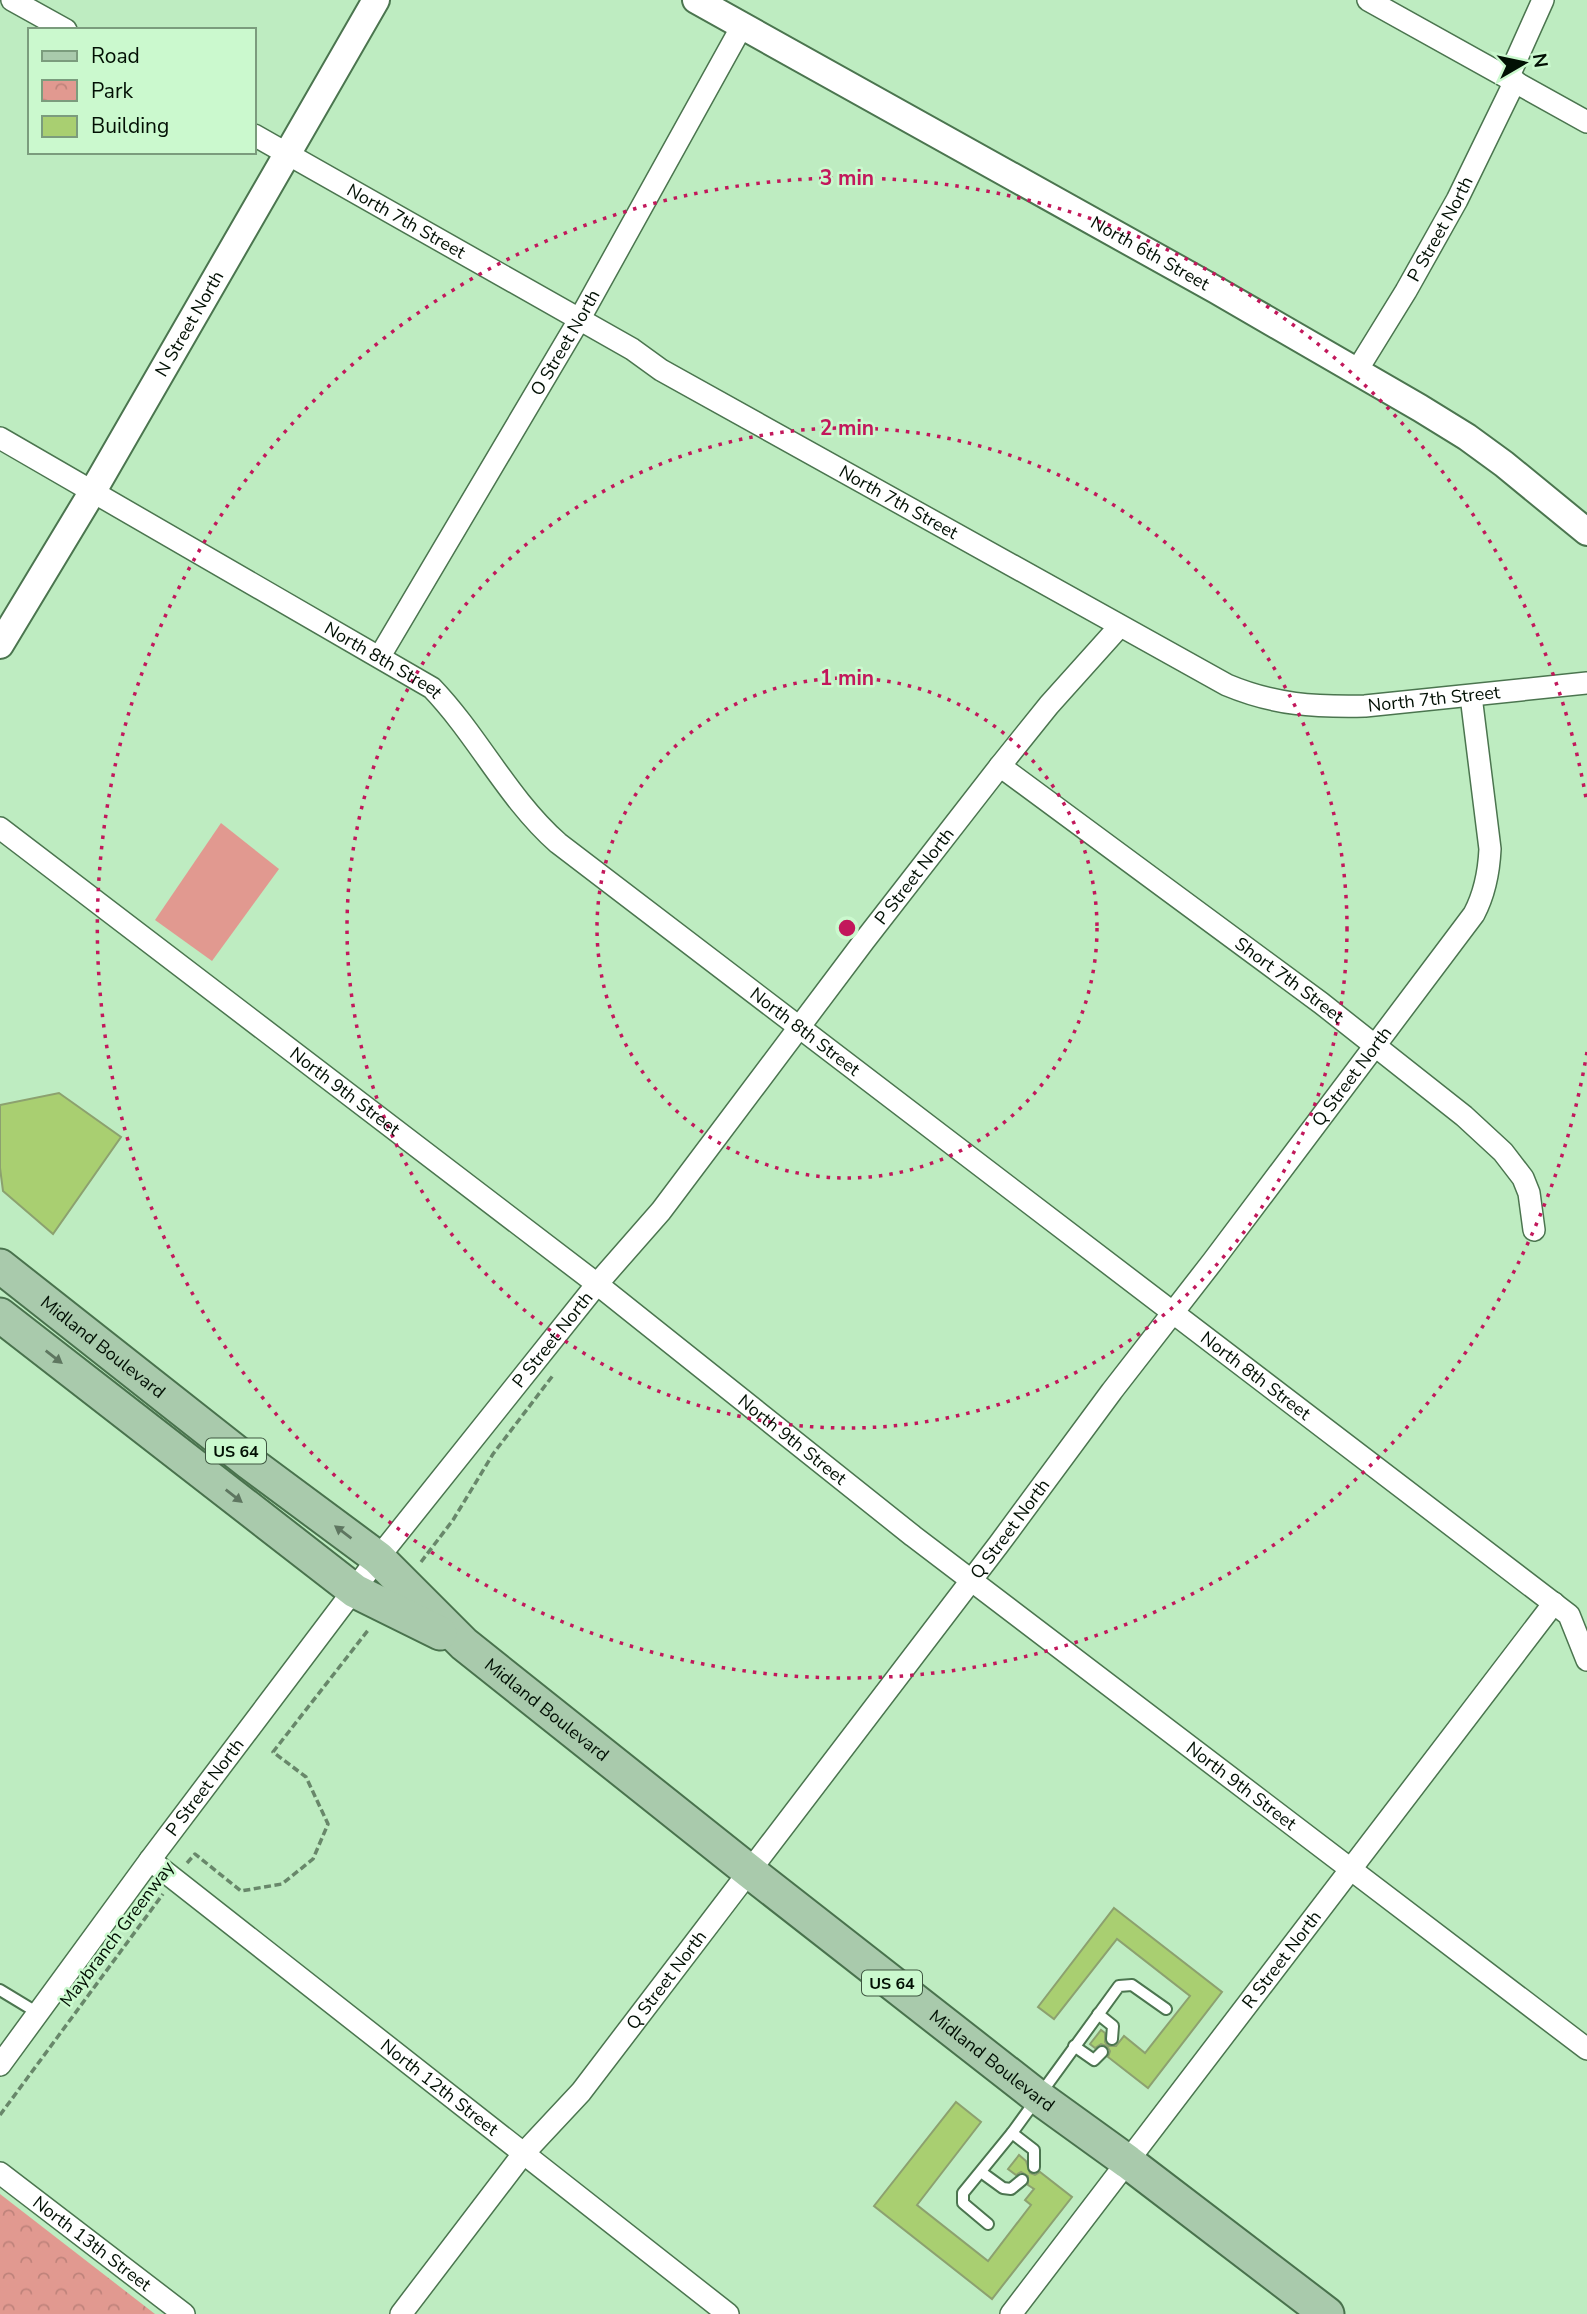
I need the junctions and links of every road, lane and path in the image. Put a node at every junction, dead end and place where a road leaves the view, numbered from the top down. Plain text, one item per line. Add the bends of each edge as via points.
1 (12, 0) edge
2 (376, 0) edge
3 (696, 0) edge
4 (1368, 0) edge
5 (1543, 0) edge
6 (742, 26) junction
7 (62, 28) edge
8 (1512, 80) junction
9 (1587, 122) edge
10 (256, 136) edge
11 (288, 154) junction
12 (579, 320) junction
13 (1356, 372) junction
14 (0, 438) edge
15 (93, 491) junction
16 (1587, 532) edge
17 (1119, 627) junction
18 (0, 645) edge
19 (380, 656) junction
20 (1587, 682) edge
21 (1471, 696) junction
22 (1000, 766) junction
23 (0, 828) edge
24 (799, 1028) junction
25 (1376, 1046) junction
26 (1534, 1230) dead end
27 (0, 1266) edge
28 (597, 1284) junction
29 (1173, 1312) junction
30 (0, 1315) edge
31 (378, 1558) junction
32 (972, 1579) junction
33 (355, 1591) junction
34 (1554, 1604) junction
35 (464, 1644) junction
36 (1587, 1660) edge
37 (274, 1752) dead end
38 (150, 1860) junction
39 (1351, 1870) junction
40 (749, 1871) junction
41 (174, 1879) junction
42 (0, 1990) edge
43 (1166, 2009) dead end
44 (38, 2013) junction
45 (1098, 2014) junction
46 (1110, 2033) dead end
47 (1074, 2046) junction
48 (1587, 2049) edge
49 (1095, 2052) dead end
50 (0, 2064) edge
51 (1038, 2097) junction
52 (0, 2115) edge
53 (1012, 2133) junction
54 (523, 2154) junction
55 (1128, 2162) junction
56 (1034, 2167) dead end
57 (981, 2172) junction
58 (0, 2173) edge
59 (1022, 2180) dead end
60 (988, 2224) dead end
61 (184, 2314) edge
62 (401, 2314) edge
63 (728, 2314) edge
64 (1011, 2314) edge
65 (1327, 2314) edge

1 - 7 street
2 - 11 street, N Street North
3 - 6 street, North 6th Street
4 - 8 street
5 - 8 street, P Street North
6 - 12 street, O Street North
6 - 13 street, North 6th Street
8 - 9 street
8 - 13 street, P Street North via 1457,200
10 - 11 street, North 7th Street
11 - 12 street, North 7th Street
11 - 15 street, N Street North
12 - 17 street, North 7th Street
12 - 19 street, O Street North
13 - 16 street, North 6th Street via 1467,437
14 - 15 street, North 8th Street
15 - 18 street, N Street North
15 - 19 street, North 8th Street
17 - 21 street, North 7th Street via 1227,685 1272,701 1365,706
17 - 22 street, P Street North
19 - 24 street, North 8th Street via 432,688 452,709 536,824
20 - 21 street, North 7th Street
21 - 25 street, Q Street North via 1490,849 1479,904
22 - 24 street, P Street North
22 - 25 street, Short 7th Street
23 - 28 street, North 9th Street
24 - 28 street, P Street North via 662,1211
24 - 29 street, North 8th Street
25 - 26 street, Short 7th Street via 1503,1152 1529,1193
25 - 29 street, Q Street North
31 -> 27 main road, Midland Boulevard / US 64
28 - 31 street, P Street North
28 - 32 street, North 9th Street
29 - 32 street, Q Street North
29 - 34 street, North 8th Street
30 -> 33 main road, Midland Boulevard / US 64
31 - 33 street, P Street North
31 - 35 main road, Midland Boulevard / US 64
32 - 39 street, North 9th Street
32 - 40 street, Q Street North
33 - 35 main road, Midland Boulevard / US 64
33 - 38 street, P Street North
34 - 36 street, North 8th Street via 1569,1615
34 - 39 street, R Street North
35 - 40 main road, Midland Boulevard / US 64
37 - 41 path, Maybranch Greenway via 306,1777 328,1824 313,1859 282,1884 241,1891 195,1853
38 - 41 street, North 12th Street
38 - 44 street, P Street North
39 - 48 street, North 9th Street
39 - 55 street, R Street North
40 - 51 main road, Midland Boulevard / US 64
40 - 54 street, Q Street North via 581,2092
41 - 52 path, Maybranch Greenway
41 - 54 street, North 12th Street
42 - 44 lane
43 - 45 lane via 1132,1985 1119,1986
44 - 50 street, P Street North
45 - 46 lane
45 - 47 lane
47 - 49 lane
47 - 51 lane
51 - 53 lane
51 - 55 main road, Midland Boulevard / US 64
53 - 56 lane via 1034,2150
53 - 57 lane
54 - 62 street, Q Street North
54 - 63 street, North 12th Street
55 - 64 street, R Street North
55 - 65 main road, Midland Boulevard / US 64
57 - 59 lane via 1003,2188 1011,2189
57 - 60 lane via 963,2193 963,2203
58 - 61 street, North 13th Street

